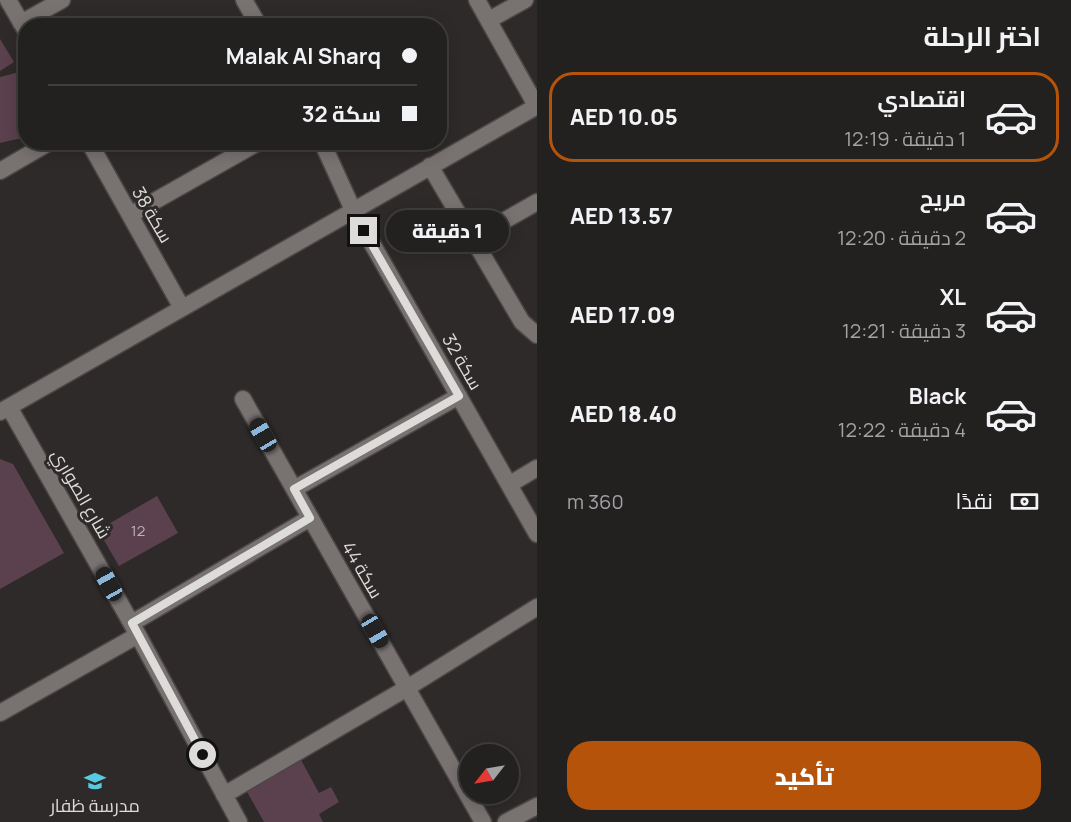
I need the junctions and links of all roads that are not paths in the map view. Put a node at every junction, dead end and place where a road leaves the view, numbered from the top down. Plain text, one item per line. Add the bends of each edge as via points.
1 (8, 0) edge
2 (62, 0) edge
3 (244, 0) edge
4 (477, 0) edge
5 (525, 0) edge
6 (18, 18) edge
7 (36, 18) edge
8 (254, 18) edge
9 (489, 20) junction
10 (537, 106) edge
11 (36, 150) edge
12 (93, 150) edge
13 (245, 150) edge
14 (326, 150) edge
15 (430, 166) junction
16 (0, 171) edge
17 (537, 202) edge
18 (353, 210) junction
19 (130, 215) junction
20 (472, 239) junction
21 (182, 308) junction
22 (537, 335) edge
23 (459, 396) junction
24 (243, 399) dead end
25 (4, 409) edge
26 (537, 468) edge
27 (510, 484) junction
28 (294, 489) junction
29 (310, 518) junction
30 (537, 534) edge
31 (537, 607) edge
32 (135, 629) junction
33 (407, 688) junction
34 (0, 713) edge
35 (224, 795) junction
36 (537, 806) edge
37 (239, 822) edge
38 (483, 822) edge
39 (506, 822) edge

1 - 6 street
2 - 7 street
3 - 8 street
4 - 9 street
5 - 9 street
9 - 10 street
10 - 15 street
11 - 16 street
12 - 19 street, سكة 38
13 - 19 street
14 - 18 street, سكة 32
15 - 18 street
15 - 20 street
17 - 20 street
18 - 21 street
18 - 23 street, سكة 32
19 - 21 street, سكة 38
20 - 22 street via 522,322
21 - 25 street
23 - 27 street, سكة 32
23 - 28 street
24 - 28 street, سكة 44
25 - 32 street, شارع الصواري
26 - 27 street
27 - 30 street, سكة 32
28 - 29 street, سكة 44
29 - 32 street
29 - 33 street, سكة 44
31 - 33 street
32 - 34 street
32 - 35 street, شارع الصواري
33 - 35 street
33 - 38 street, سكة 44
35 - 37 street, شارع الصواري
36 - 39 street

